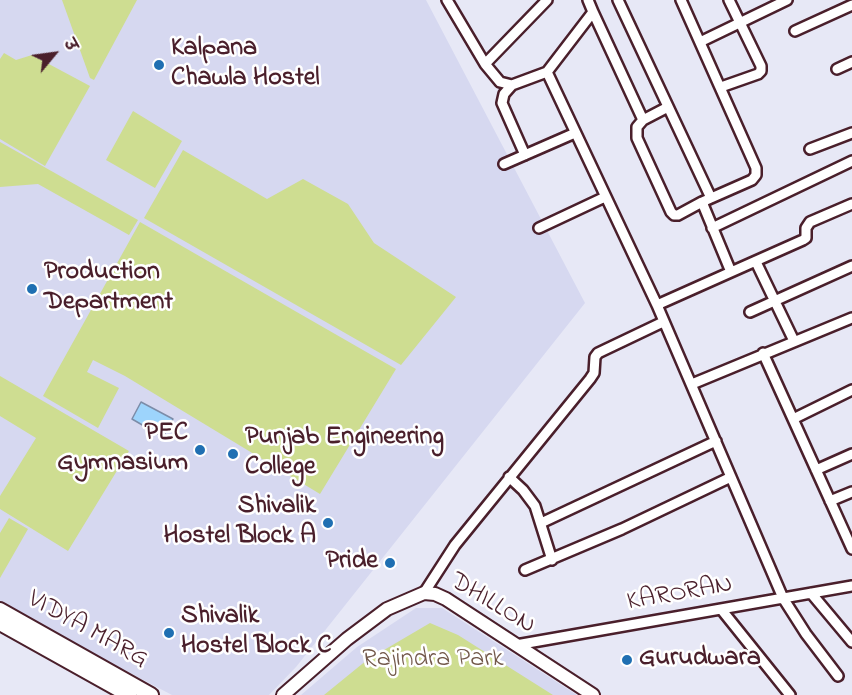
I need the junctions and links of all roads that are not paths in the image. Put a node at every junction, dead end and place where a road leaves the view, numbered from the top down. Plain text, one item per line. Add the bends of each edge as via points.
1 (447, 0) edge
2 (547, 0) edge
3 (588, 0) edge
4 (618, 0) edge
5 (681, 0) edge
6 (729, 0) edge
7 (787, 0) edge
8 (852, 5) edge
9 (593, 12) junction
10 (740, 21) junction
11 (795, 31) dead end
12 (700, 42) junction
13 (852, 62) edge
14 (485, 64) junction
15 (837, 69) dead end
16 (547, 72) junction
17 (512, 85) junction
18 (721, 87) junction
19 (668, 107) junction
20 (643, 120) junction
21 (575, 133) junction
22 (852, 133) edge
23 (810, 150) dead end
24 (525, 155) junction
25 (852, 161) edge
26 (504, 164) dead end
27 (605, 197) junction
28 (706, 200) junction
29 (852, 204) edge
30 (539, 228) dead end
31 (712, 228) junction
32 (756, 261) junction
33 (852, 266) edge
34 (731, 272) junction
35 (774, 301) junction
36 (657, 305) junction
37 (750, 312) dead end
38 (852, 318) edge
39 (663, 322) junction
40 (794, 340) junction
41 (763, 353) junction
42 (692, 384) junction
43 (852, 390) edge
44 (793, 419) junction
45 (716, 441) junction
46 (852, 454) edge
47 (816, 470) junction
48 (509, 477) junction
49 (731, 477) junction
50 (852, 492) edge
51 (830, 501) junction
52 (541, 523) junction
53 (852, 549) edge
54 (552, 560) junction
55 (525, 570) dead end
56 (852, 586) edge
57 (424, 593) junction
58 (811, 593) junction
59 (783, 598) junction
60 (721, 609) junction
61 (0, 610) edge
62 (0, 623) edge
63 (852, 642) edge
64 (516, 645) junction
65 (838, 676) dead end
66 (129, 695) edge
67 (151, 695) edge
68 (283, 695) edge
69 (593, 695) edge
70 (790, 695) edge

1 - 14 street
2 - 14 street
3 - 9 street
4 - 19 street
5 - 12 street
6 - 10 street
7 - 10 street
8 - 11 street
9 - 16 street
9 - 20 street
10 - 12 street
10 - 18 street via 761,70
12 - 18 street
13 - 15 street
14 - 17 street via 500,82
16 - 17 street
16 - 21 street
17 - 24 street via 502,103
18 - 28 street via 756,175
19 - 20 street
19 - 28 street
20 - 28 street via 637,127 637,138 671,212 678,215
21 - 24 street
21 - 27 street
22 - 23 street
24 - 26 street
25 - 31 street
27 - 30 street
27 - 36 street
28 - 31 street
29 - 32 street via 810,222 806,238
31 - 34 street
32 - 34 street
32 - 35 street
33 - 35 street
34 - 36 street
35 - 37 street
35 - 40 street
36 - 39 street
38 - 40 street
39 - 42 street
39 - 48 street via 598,353 590,379
40 - 41 street
41 - 42 street
41 - 44 street
42 - 45 street
43 - 44 street
44 - 47 street
45 - 49 street
45 - 52 street
46 - 47 street
47 - 51 street
48 - 52 street via 529,497
48 - 57 street via 454,545
49 - 54 street
49 - 59 street
50 - 51 street
51 - 53 street
52 - 54 street
54 - 55 street
56 - 58 street, KARORAN
57 - 64 street, DHILLON via 446,599
57 - 68 street, DHILLON via 387,609
58 - 59 street, KARORAN
58 - 63 street
59 - 60 street, KARORAN
59 - 65 street
60 - 64 street, KARORAN
60 - 70 street
61 - 67 main road, VIDYA MARG
62 - 66 main road, VIDYA MARG
64 - 69 street, DHILLON

